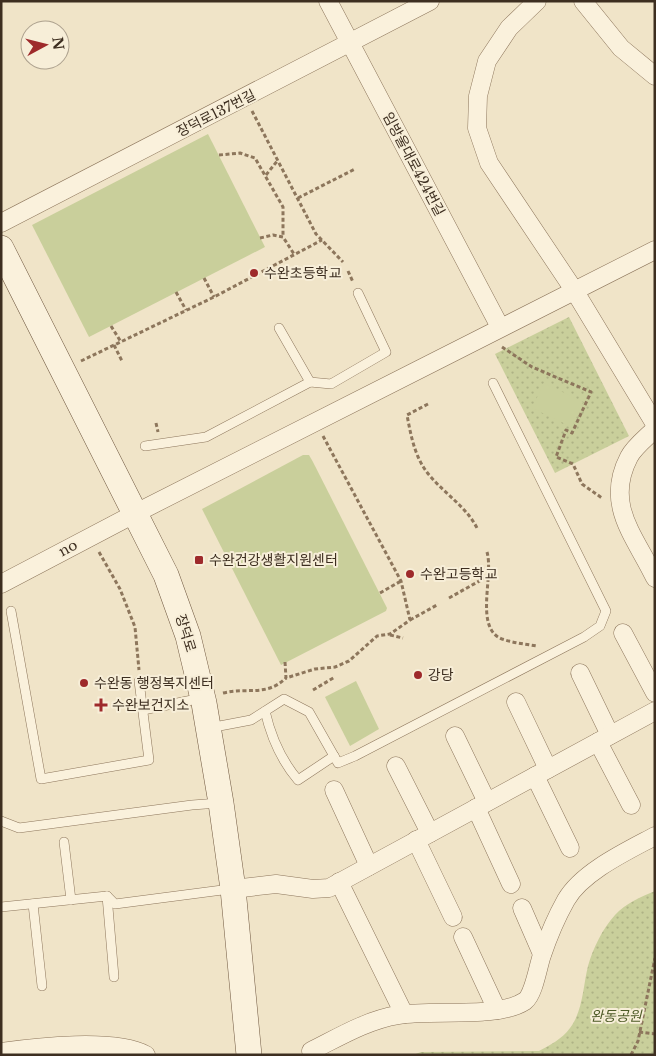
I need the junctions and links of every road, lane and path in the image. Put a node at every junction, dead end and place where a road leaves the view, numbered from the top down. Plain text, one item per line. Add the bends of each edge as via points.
1 (328, 1) edge
2 (430, 1) edge
3 (537, 1) edge
4 (583, 1) edge
5 (350, 44) junction
6 (655, 76) edge
7 (252, 112) dead end
8 (218, 155) dead end
9 (278, 160) junction
10 (355, 169) dead end
11 (266, 175) junction
12 (298, 198) junction
13 (1, 223) edge
14 (284, 236) junction
15 (260, 238) dead end
16 (322, 240) junction
17 (1, 248) edge
18 (655, 250) edge
19 (294, 254) junction
20 (343, 262) dead end
21 (204, 278) dead end
22 (574, 290) junction
23 (176, 292) dead end
24 (358, 293) dead end
25 (214, 297) junction
26 (186, 310) junction
27 (111, 326) dead end
28 (279, 328) dead end
29 (497, 329) junction
30 (121, 342) junction
31 (114, 345) junction
32 (98, 353) dead end
33 (122, 362) dead end
34 (310, 382) junction
35 (493, 383) dead end
36 (428, 404) dead end
37 (315, 422) junction
38 (655, 424) edge
39 (655, 428) edge
40 (145, 446) dead end
41 (621, 507) junction
42 (136, 513) junction
43 (478, 530) dead end
44 (90, 537) junction
45 (488, 552) dead end
46 (490, 575) junction
47 (655, 578) edge
48 (401, 581) junction
49 (1, 584) edge
50 (380, 593) dead end
51 (449, 598) dead end
52 (438, 605) dead end
53 (11, 611) dead end
54 (410, 620) junction
55 (623, 633) dead end
56 (390, 634) junction
57 (403, 638) dead end
58 (546, 658) junction
59 (285, 662) dead end
60 (580, 673) dead end
61 (286, 678) junction
62 (335, 678) dead end
63 (140, 681) joint
64 (313, 690) dead end
65 (655, 693) edge
66 (203, 698) junction
67 (516, 702) dead end
68 (143, 710) junction
69 (265, 711) junction
70 (655, 711) edge
71 (208, 728) junction
72 (455, 736) dead end
73 (604, 738) junction
74 (334, 756) junction
75 (396, 766) dead end
76 (542, 772) junction
77 (334, 790) dead end
78 (222, 803) junction
79 (481, 805) junction
80 (631, 805) dead end
81 (1, 821) edge
82 (655, 836) edge
83 (423, 837) junction
84 (64, 842) dead end
85 (570, 848) dead end
86 (369, 866) junction
87 (339, 882) junction
88 (511, 884) dead end
89 (233, 888) junction
90 (107, 896) junction
91 (71, 900) junction
92 (33, 904) junction
93 (1, 907) edge
94 (522, 908) dead end
95 (453, 917) dead end
96 (463, 937) dead end
97 (542, 954) junction
98 (655, 958) edge
99 (114, 977) dead end
100 (42, 986) dead end
101 (497, 1010) junction
102 (404, 1014) junction
103 (639, 1032) junction
104 (655, 1034) edge
105 (311, 1051) dead end
106 (1, 1052) edge
107 (144, 1054) edge
108 (248, 1055) edge
109 (631, 1055) edge

1 - 5 street, 임방울대로424번길
2 - 5 street, 장덕로137번길
3 - 22 street via 509,28 487,61 478,96 477,128 489,163
4 - 6 street via 621,48
5 - 13 street, 장덕로137번길
5 - 29 street, 임방울대로424번길
7 - 9 path
8 - 11 path via 240,153 255,158
9 - 11 path
9 - 12 path
10 - 12 path
11 - 14 path via 283,207
12 - 16 path
14 - 15 path
14 - 19 path
16 - 19 path
16 - 20 path
17 - 42 main road, 장덕로
18 - 22 street, no
19 - 25 path
21 - 25 path
22 - 29 street, no
22 - 38 street
23 - 26 path
24 - 34 lane via 386,352 331,384
25 - 26 path
26 - 30 path
27 - 30 path
28 - 34 lane
29 - 37 street, no
29 - 41 path via 503,350 532,367 591,392 572,433 566,430 556,457 573,464 582,484 610,506
30 - 31 path
31 - 32 path
31 - 33 path
34 - 40 lane via 206,437
35 - 58 lane via 606,612 600,626
36 - 43 path via 407,415 416,454 429,475 464,508
37 - 42 street, no
37 - 48 path
39 - 41 street via 630,456 618,482
41 - 47 street via 624,521
42 - 44 street, no
42 - 66 main road, 장덕로 via 179,610
44 - 49 street, no
44 - 63 path via 120,589 135,627
45 - 46 path
46 - 51 path
46 - 58 path via 487,619 491,632 501,639 537,646
48 - 50 path
48 - 54 path
52 - 54 path
53 - 68 lane via 41,779 149,760
54 - 56 path
55 - 65 street
56 - 57 path
56 - 61 path via 377,636 349,661 335,667
58 - 74 lane via 355,756 338,762
59 - 61 path
60 - 73 street
61 - 66 path via 276,688 265,691 235,690
62 - 64 path
63 - 68 lane
66 - 68 lane
66 - 71 main road, 장덕로
67 - 76 street
69 - 71 lane via 251,720
69 - 74 lane via 284,699 308,712
69 - 74 lane via 270,733 285,765 298,780
70 - 73 street
71 - 78 main road, 장덕로
72 - 79 street
73 - 76 street
73 - 80 street
75 - 83 street
76 - 79 street
76 - 85 street
77 - 86 street
78 - 81 lane via 192,804 19,828
78 - 89 main road, 장덕로
79 - 83 street
79 - 88 street
82 - 97 street via 620,854 586,878 567,898
83 - 86 street
83 - 95 street
84 - 91 lane
86 - 87 street
87 - 89 street via 329,888 313,889 276,884
87 - 102 street
89 - 90 lane via 115,904
89 - 108 main road, 장덕로
90 - 91 lane
90 - 99 lane
91 - 92 lane
92 - 93 lane
92 - 100 lane
94 - 97 street
96 - 101 street
97 - 101 street via 528,999 516,1006
98 - 103 path
101 - 102 street
102 - 105 street via 370,1022
103 - 104 path
103 - 109 path
106 - 107 street via 41,1046 79,1046 129,1048

